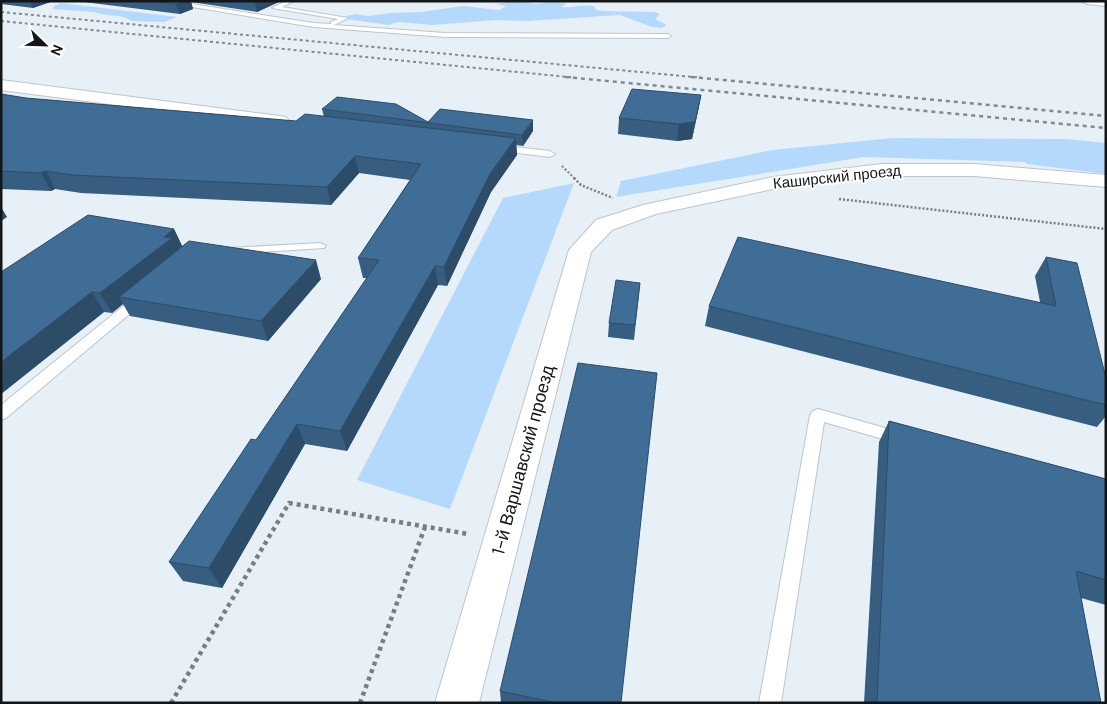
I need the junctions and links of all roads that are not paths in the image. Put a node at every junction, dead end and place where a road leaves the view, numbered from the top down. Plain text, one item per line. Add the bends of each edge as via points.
1 (159, 1) edge
2 (291, 1) edge
3 (1087, 1) edge
4 (1106, 3) edge
5 (328, 26) junction
6 (668, 36) dead end
7 (1, 86) edge
8 (298, 123) edge
9 (492, 147) edge
10 (550, 154) road end
11 (1106, 181) edge
12 (612, 208) joint
13 (320, 246) dead end
14 (216, 251) edge
15 (152, 290) edge
16 (1, 414) edge
17 (914, 442) edge
18 (457, 703) edge
19 (770, 703) edge

1 - 5 lane
2 - 5 lane via 275,8 345,18
3 - 4 street
5 - 6 lane via 445,35
7 - 8 street
9 - 10 lane
11 - 12 street, Каширский проезд via 974,170 882,170 772,183 650,209
12 - 18 street, 1-й Варшавский проезд via 580,250
13 - 14 lane
15 - 16 lane
17 - 19 lane via 818,415

